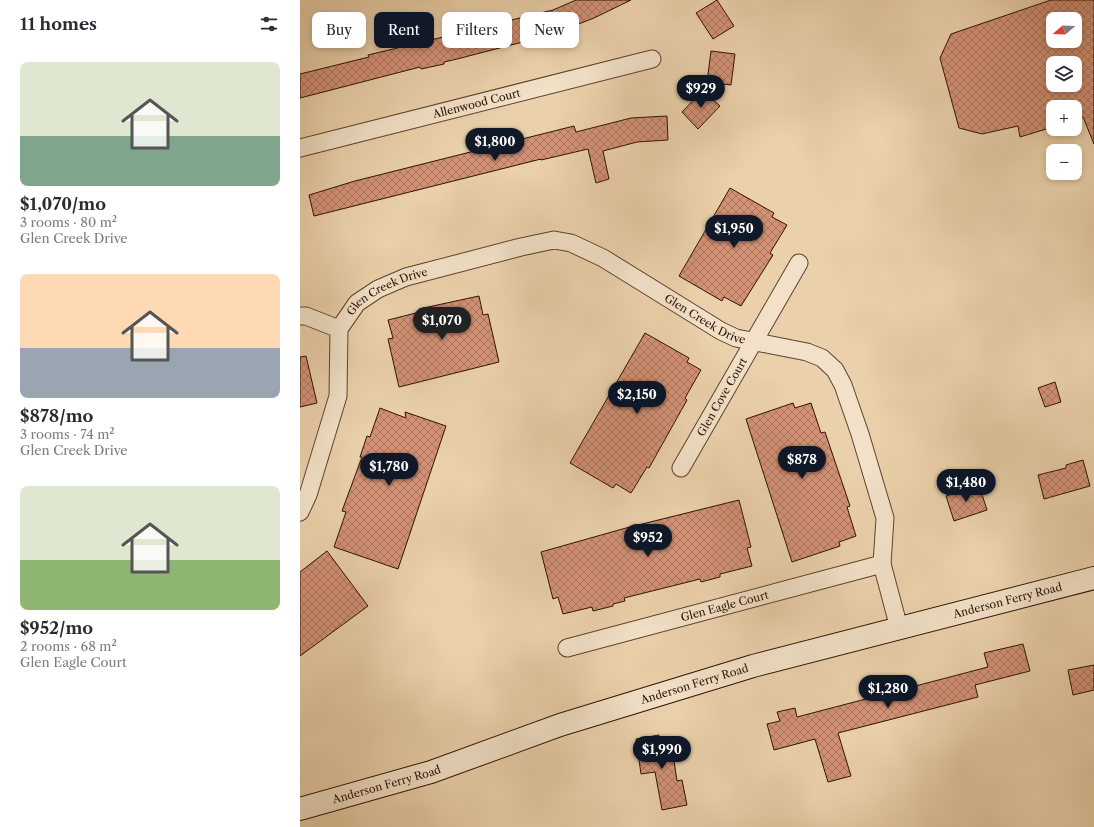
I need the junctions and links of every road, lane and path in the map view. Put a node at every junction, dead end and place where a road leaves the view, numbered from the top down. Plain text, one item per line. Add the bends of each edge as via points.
1 (652, 59) dead end
2 (300, 148) edge
3 (799, 263) dead end
4 (300, 316) edge
5 (339, 329) junction
6 (754, 342) junction
7 (681, 468) dead end
8 (300, 512) edge
9 (882, 564) junction
10 (1094, 578) edge
11 (899, 628) junction
12 (567, 648) dead end
13 (300, 808) edge

1 - 2 street, Allenwood Court
3 - 6 street, Glen Cove Court
4 - 5 street, Glen Creek Drive
5 - 6 street, Glen Creek Drive via 357,303 378,288 406,277 554,240 572,243 603,258 721,331
5 - 8 street, Glen Creek Drive via 338,396 308,495
6 - 7 street, Glen Cove Court
6 - 9 street, Glen Creek Drive via 807,352 822,358 835,370 860,434 885,518
9 - 11 street, Glen Creek Drive
9 - 12 street, Glen Eagle Court
10 - 11 street, Anderson Ferry Road
11 - 13 street, Anderson Ferry Road via 753,666 627,703 431,772

